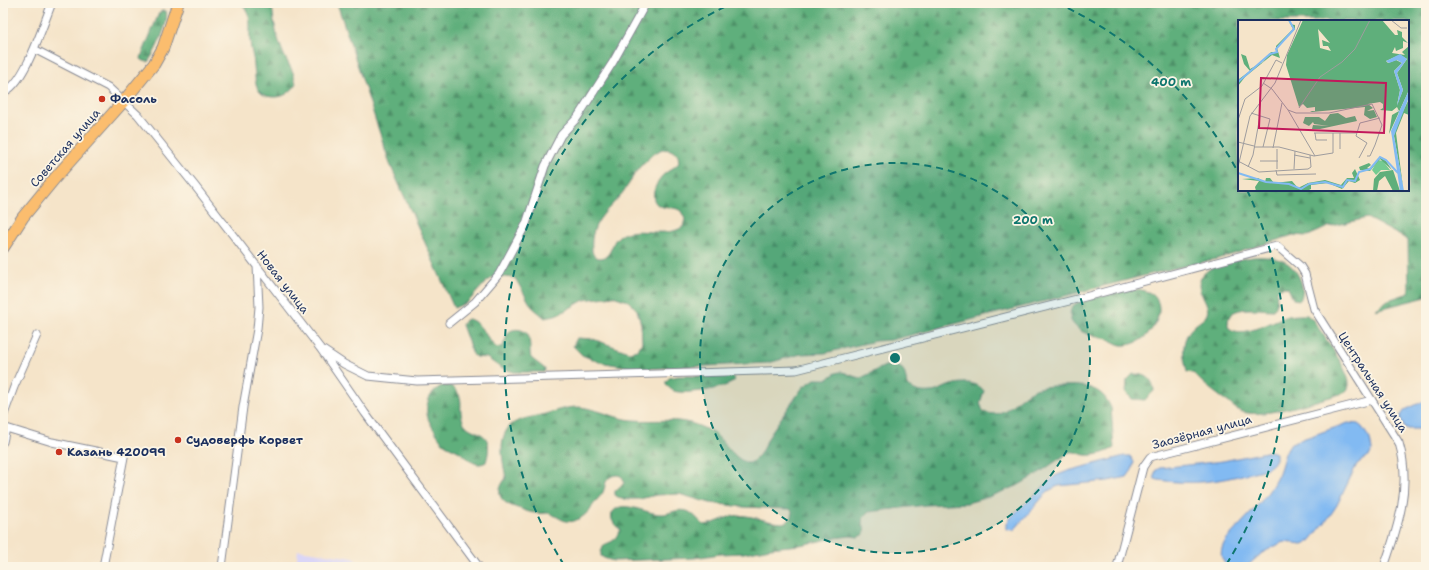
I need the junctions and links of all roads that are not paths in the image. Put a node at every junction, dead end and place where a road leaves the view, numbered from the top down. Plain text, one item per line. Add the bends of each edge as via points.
1 (52, 3) edge
2 (178, 3) edge
3 (646, 3) edge
4 (34, 49) junction
5 (3, 92) edge
6 (123, 102) junction
7 (3, 248) edge
8 (257, 266) junction
9 (449, 323) dead end
10 (37, 335) dead end
11 (320, 348) junction
12 (1372, 400) junction
13 (3, 417) edge
14 (5, 427) edge
15 (3, 442) edge
16 (103, 567) edge
17 (222, 567) edge
18 (479, 567) edge
19 (1117, 567) edge
20 (1384, 567) edge

1 - 4 street
2 - 6 main road, Советская улица via 163,48 154,64
3 - 9 street via 613,62 577,118 561,135 545,166 526,224 499,274 476,302
4 - 5 street via 16,82
4 - 6 street, Новая улица via 108,86
6 - 7 main road, Советская улица via 55,178 23,217
6 - 8 street, Новая улица via 138,115
8 - 11 street, Новая улица
8 - 17 street via 257,329 243,407
10 - 13 street
11 - 12 street, Центральная улица via 368,376 417,381 796,370 1277,246 1300,266 1305,274 1314,309
11 - 18 street, Новая улица via 365,414
12 - 19 street, Заозёрная улица via 1150,458 1143,467
12 - 20 street, Центральная улица via 1400,444 1404,464 1404,500
14 - 15 street
14 - 16 street via 52,442 124,457

